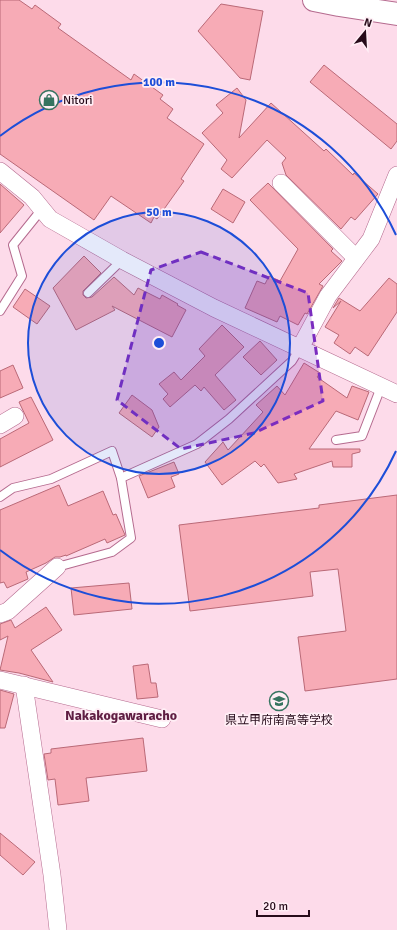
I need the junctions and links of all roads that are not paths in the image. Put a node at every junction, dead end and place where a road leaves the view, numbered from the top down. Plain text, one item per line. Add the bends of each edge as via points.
1 (314, 0) edge
2 (397, 14) edge
3 (0, 171) edge
4 (397, 175) edge
5 (281, 183) dead end
6 (42, 209) junction
7 (356, 258) junction
8 (122, 260) junction
9 (88, 293) dead end
10 (0, 311) edge
11 (300, 348) junction
12 (381, 387) junction
13 (397, 394) edge
14 (15, 416) dead end
15 (0, 425) edge
16 (336, 440) dead end
17 (121, 478) junction
18 (0, 497) edge
19 (57, 567) joint
20 (0, 614) edge
21 (0, 680) edge
22 (24, 685) junction
23 (162, 719) dead end
24 (58, 930) edge

1 - 2 highway
3 - 6 street via 32,196
4 - 7 street via 371,239
5 - 7 street
6 - 8 street via 50,219
6 - 10 lane via 13,245 22,276
7 - 11 street via 328,296
8 - 9 lane
8 - 11 street via 214,308
11 - 12 street
11 - 17 lane via 292,361 229,420 197,444
12 - 13 street
12 - 16 lane via 362,436
14 - 15 street
17 - 18 lane via 112,451 51,478 13,488
17 - 19 lane via 131,538 112,552
19 - 20 street via 8,611
21 - 22 street
22 - 23 street
22 - 24 street

